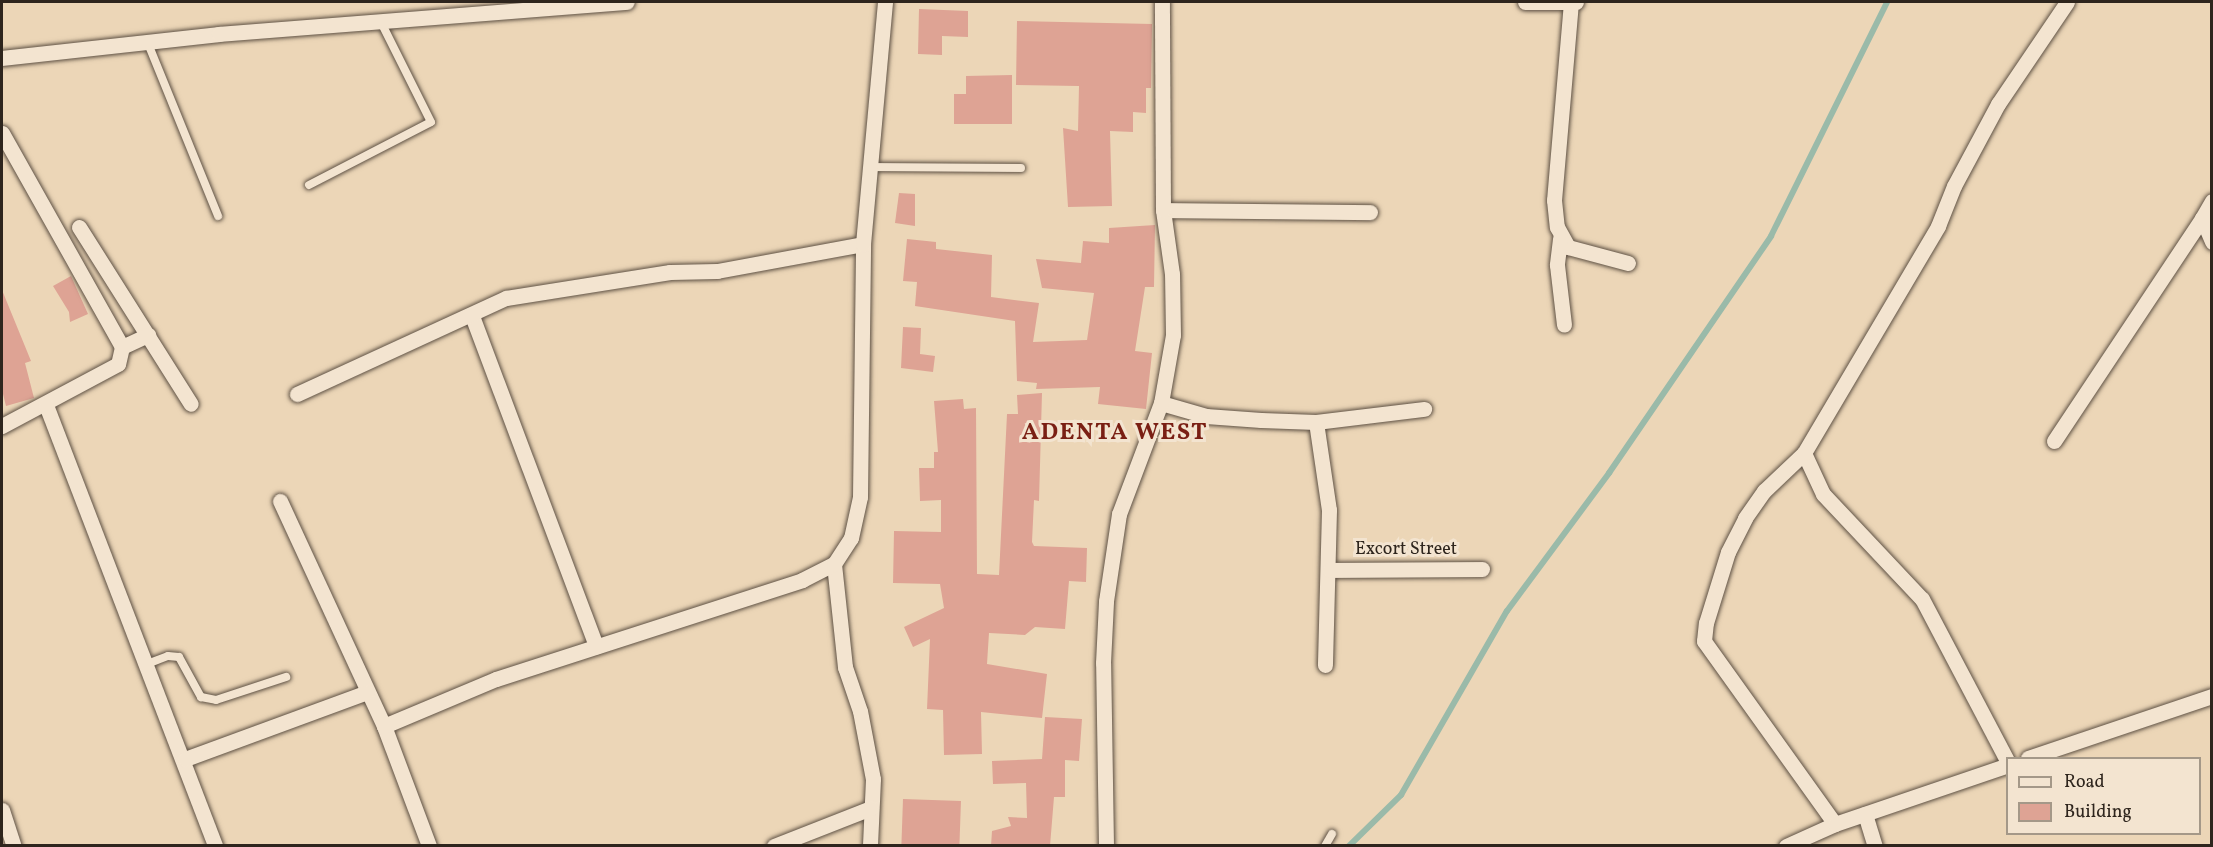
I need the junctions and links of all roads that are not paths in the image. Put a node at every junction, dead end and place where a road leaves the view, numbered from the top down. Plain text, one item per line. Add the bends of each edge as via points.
1 (627, 2) edge
2 (885, 2) edge
3 (1162, 2) edge
4 (1525, 2) edge
5 (1571, 2) edge
6 (1576, 2) edge
7 (2067, 2) edge
8 (382, 24) junction
9 (147, 41) junction
10 (2, 58) edge
11 (2, 133) edge
12 (869, 167) junction
13 (1021, 168) dead end
14 (309, 186) dead end
15 (2211, 201) edge
16 (1163, 210) junction
17 (1370, 212) dead end
18 (218, 216) dead end
19 (2202, 218) junction
20 (79, 227) dead end
21 (1560, 239) junction
22 (2211, 242) edge
23 (863, 244) junction
24 (1628, 263) dead end
25 (111, 276) junction
26 (87, 287) junction
27 (472, 316) junction
28 (1564, 325) dead end
29 (148, 335) junction
30 (122, 347) junction
31 (297, 394) dead end
32 (1161, 403) junction
33 (191, 404) dead end
34 (46, 405) junction
35 (1424, 409) dead end
36 (1316, 422) junction
37 (2, 426) edge
38 (2054, 441) dead end
39 (1804, 453) junction
40 (280, 501) dead end
41 (834, 564) junction
42 (1482, 569) dead end
43 (1330, 570) junction
44 (596, 646) junction
45 (147, 664) junction
46 (1325, 665) dead end
47 (286, 677) dead end
48 (367, 692) junction
49 (2211, 696) edge
50 (384, 726) junction
51 (2034, 757) edge
52 (184, 759) junction
53 (2006, 762) edge
54 (2006, 764) edge
55 (870, 808) junction
56 (2, 810) edge
57 (1865, 814) junction
58 (1835, 824) junction
59 (1332, 834) dead end
60 (14, 846) edge
61 (215, 846) edge
62 (429, 846) edge
63 (774, 846) edge
64 (870, 846) edge
65 (1106, 846) edge
66 (1325, 846) edge
67 (1786, 846) edge
68 (1875, 846) edge

1 - 8 street
2 - 12 street
3 - 16 street
4 - 5 street
5 - 6 street
5 - 21 street via 1554,200
7 - 39 street via 1998,104 1954,186 1938,226
8 - 9 street
8 - 14 lane via 431,122
9 - 10 street
9 - 18 lane
11 - 26 street
12 - 13 lane
12 - 23 street
15 - 19 street
16 - 17 street
16 - 32 street via 1173,274 1173,335
19 - 22 street
19 - 38 street
20 - 25 street
21 - 24 street via 1568,247
21 - 28 street via 1557,265
23 - 27 street via 728,269 670,272 506,298
23 - 41 street via 860,497 851,538
25 - 26 street
25 - 29 street
26 - 30 street
27 - 31 street
27 - 44 street
29 - 30 street
29 - 33 street
30 - 34 street via 118,364
32 - 36 street via 1206,416
32 - 65 street via 1119,514 1106,600
34 - 37 street
34 - 45 street
35 - 36 street
36 - 43 street via 1329,510
39 - 53 street via 1823,494 1922,599
39 - 58 street via 1764,491 1745,518 1728,552 1704,641
40 - 48 street
41 - 44 street via 802,579
41 - 55 street via 845,667 860,711 873,779
42 - 43 street, Excort Street
43 - 46 street
44 - 50 street via 496,679
45 - 47 lane via 168,656 179,657 201,696 216,700
45 - 52 street
48 - 50 street
48 - 52 street
49 - 51 street
50 - 62 street
52 - 61 street
54 - 57 street
55 - 63 street
55 - 64 street
56 - 60 street
57 - 58 street
57 - 68 street
58 - 67 street
59 - 66 lane

